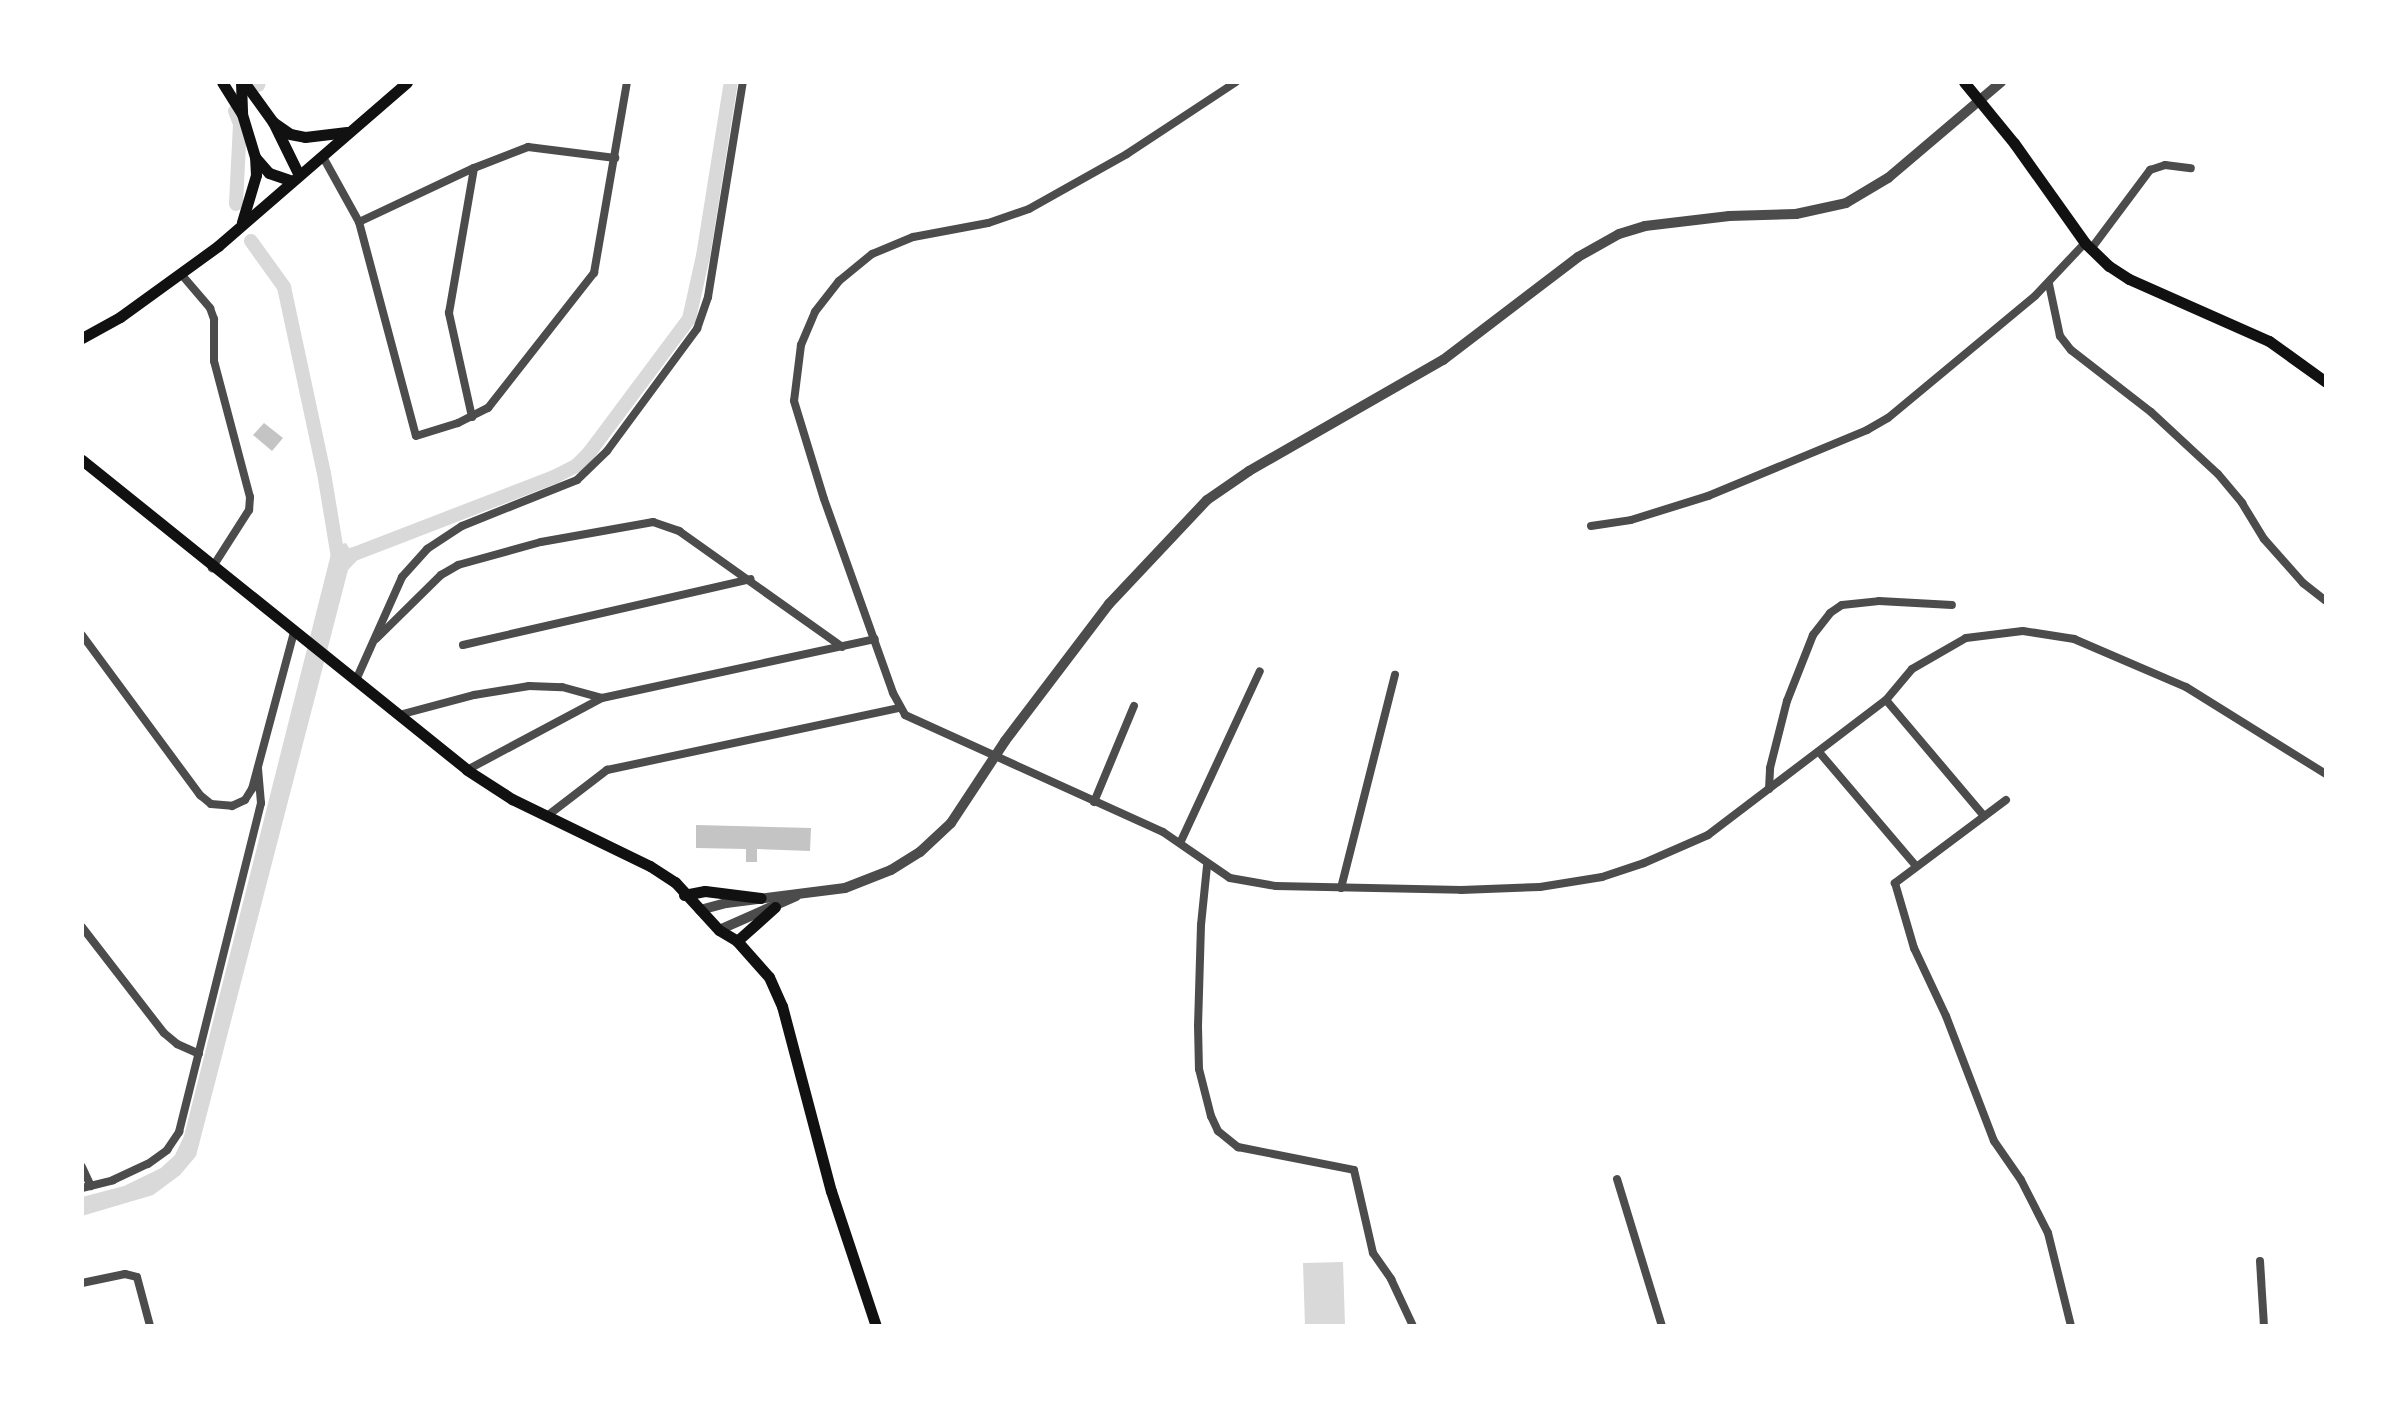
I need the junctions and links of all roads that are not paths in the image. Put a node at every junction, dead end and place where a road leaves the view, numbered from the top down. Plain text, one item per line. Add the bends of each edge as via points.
1 (222, 82) edge
2 (242, 82) edge
3 (407, 82) edge
4 (627, 82) edge
5 (743, 82) edge
6 (1236, 82) edge
7 (1964, 82) edge
8 (2001, 82) edge
9 (1980, 99) junction
10 (242, 114) junction
11 (273, 122) junction
12 (352, 131) junction
13 (255, 157) junction
14 (323, 157) junction
15 (615, 158) junction
16 (474, 168) junction
17 (2191, 168) dead end
18 (296, 178) junction
19 (359, 222) junction
20 (240, 226) junction
21 (2088, 246) junction
22 (181, 274) junction
23 (2049, 284) junction
24 (82, 338) edge
25 (2326, 382) edge
26 (472, 417) junction
27 (82, 460) edge
28 (1591, 526) dead end
29 (212, 568) junction
30 (751, 579) junction
31 (2326, 601) edge
32 (1952, 605) dead end
33 (294, 632) junction
34 (82, 635) edge
35 (875, 639) junction
36 (373, 642) junction
37 (463, 645) dead end
38 (842, 647) junction
39 (1260, 671) dead end
40 (1395, 675) dead end
41 (356, 680) junction
42 (602, 698) junction
43 (1886, 700) junction
44 (1134, 706) dead end
45 (899, 708) junction
46 (399, 715) junction
47 (1819, 752) junction
48 (995, 758) junction
49 (258, 768) junction
50 (467, 770) junction
51 (2326, 774) edge
52 (1769, 789) junction
53 (2006, 800) dead end
54 (1094, 802) junction
55 (547, 816) junction
56 (1984, 816) junction
57 (1181, 841) junction
58 (1207, 866) junction
59 (1916, 866) junction
60 (1341, 888) junction
61 (801, 893) junction
62 (684, 895) junction
63 (761, 898) junction
64 (775, 907) junction
65 (700, 910) junction
66 (82, 927) edge
67 (719, 930) junction
68 (737, 941) junction
69 (199, 1054) junction
70 (82, 1167) edge
71 (1617, 1179) dead end
72 (87, 1187) edge
73 (2260, 1261) dead end
74 (82, 1283) edge
75 (150, 1326) edge
76 (876, 1326) edge
77 (1413, 1326) edge
78 (1662, 1326) edge
79 (2071, 1326) edge
80 (2264, 1326) edge

1 - 10 main road
2 - 10 main road
2 - 11 main road
3 - 12 main road
4 - 15 street
5 - 36 street via 708,297 697,329 616,440 577,480 462,526 427,549 402,577
6 - 35 street via 1127,154 1029,209 913,237 872,254 839,281 815,312 801,345 794,401
7 - 9 main road
8 - 9 street
9 - 21 main road
9 - 48 street via 1888,178 1846,203 1796,214 1645,226 1599,244 1443,360 1249,471 1207,500 1133,576
10 - 13 main road
11 - 12 main road via 305,137
11 - 18 main road
12 - 14 main road
13 - 18 main road via 269,173
13 - 20 main road via 256,175
14 - 18 main road
14 - 19 street
15 - 16 street via 528,147
15 - 26 street via 594,273 507,387
16 - 19 street
16 - 26 street via 449,313
17 - 21 street via 2165,165 2150,170
18 - 20 main road
19 - 26 street via 416,436
20 - 22 main road
21 - 23 street
21 - 25 main road via 2129,279 2269,341
22 - 24 main road
22 - 29 street via 214,319 214,361 250,497 249,510
23 - 28 street via 1867,430 1708,496
23 - 31 street via 2060,336 2071,350 2151,412 2218,474 2264,539
27 - 29 main road
29 - 33 main road
30 - 36 street via 665,524 614,526 458,565 412,601
30 - 37 street
30 - 38 street
32 - 52 street via 1879,601 1842,605 1830,613 1813,635 1791,690
33 - 41 main road
33 - 49 street
34 - 49 street via 203,798 217,805 239,804 252,789
35 - 38 street
35 - 45 street
36 - 41 street
38 - 42 street
39 - 57 street
40 - 60 street
41 - 46 main road
42 - 46 street via 562,687 529,686
42 - 50 street
43 - 47 street
43 - 51 street via 1912,669 1966,638 2023,631 2074,639 2205,697
43 - 56 street
44 - 54 street
45 - 48 street via 913,720
45 - 55 street via 607,770
46 - 50 main road
47 - 52 street
47 - 59 street
48 - 54 street
48 - 61 street via 951,823 920,852 845,888
49 - 69 street via 261,803
50 - 55 main road
52 - 60 street via 1680,850 1602,877 1540,887
53 - 56 street
54 - 57 street
55 - 62 main road via 650,866 675,882
56 - 59 street
57 - 58 street
58 - 60 street via 1252,884
58 - 77 street via 1198,1026 1199,1069 1211,1116 1218,1131 1238,1147 1354,1170 1373,1253
59 - 79 street via 1895,883 1914,948 1994,1141 2048,1233
61 - 63 street
61 - 64 street
62 - 63 main road via 705,891
62 - 65 main road
63 - 65 street
64 - 67 street
64 - 68 main road
65 - 67 main road
66 - 69 street via 164,1033
67 - 68 main road
68 - 76 main road via 769,977 782,1006 831,1191
69 - 72 street via 179,1132 167,1150 133,1172
70 - 72 street
71 - 78 street
73 - 80 street
74 - 75 street via 125,1274 137,1277

